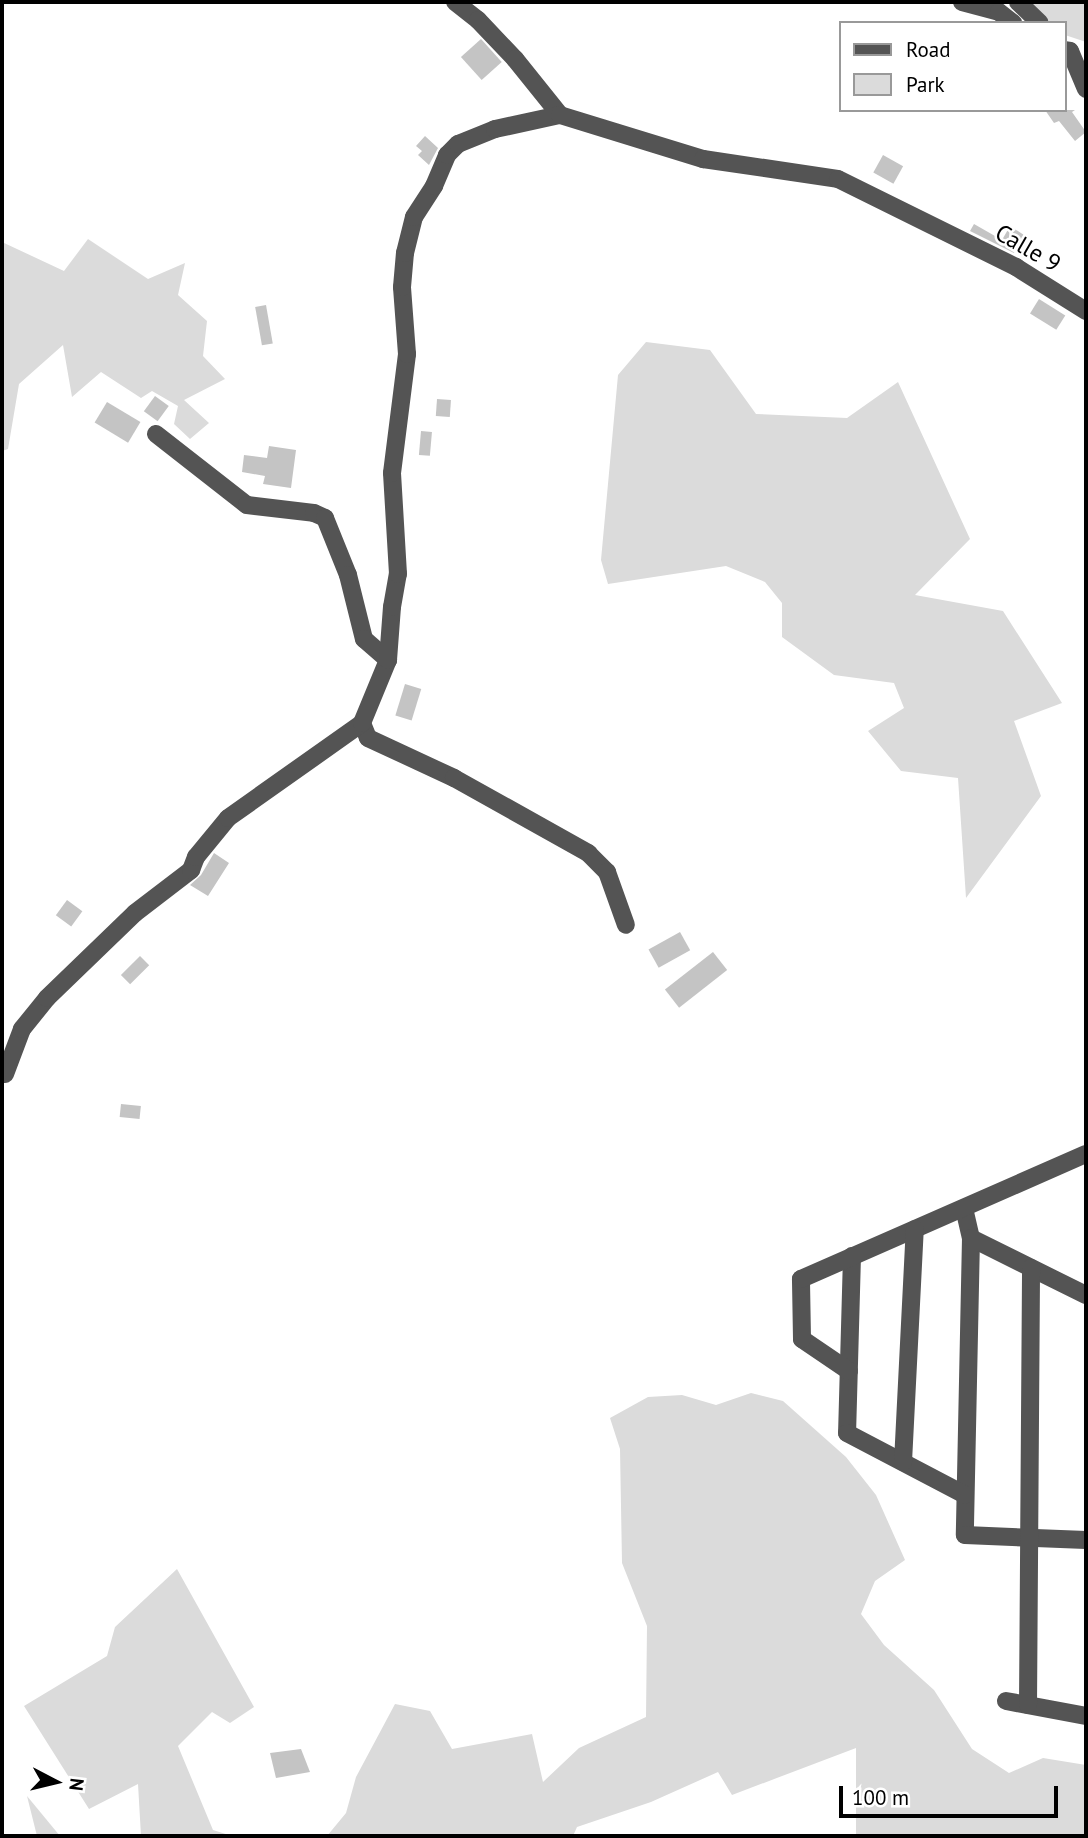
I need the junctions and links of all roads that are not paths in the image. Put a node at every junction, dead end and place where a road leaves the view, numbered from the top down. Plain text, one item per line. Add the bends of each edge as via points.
1 (455, 2) edge
2 (962, 2) edge
3 (1018, 2) edge
4 (1010, 21) edge
5 (1038, 21) edge
6 (1072, 50) edge
7 (1086, 89) edge
8 (560, 115) junction
9 (1086, 312) edge
10 (156, 433) dead end
11 (388, 660) junction
12 (362, 723) junction
13 (626, 925) dead end
14 (5, 1074) dead end
15 (1086, 1154) edge
16 (964, 1208) junction
17 (915, 1229) junction
18 (971, 1238) junction
19 (852, 1256) junction
20 (1031, 1268) junction
21 (1086, 1295) edge
22 (849, 1371) junction
23 (903, 1462) junction
24 (965, 1495) junction
25 (1028, 1538) junction
26 (1086, 1540) edge
27 (1006, 1701) dead end
28 (1028, 1705) junction
29 (1086, 1716) edge

1 - 8 street via 515,59
2 - 4 street via 999,12
3 - 5 street
6 - 7 street
8 - 9 street, Calle 9 via 703,159 838,179 1016,267
8 - 11 street via 495,129 458,144 447,155 414,218 402,287 407,354 392,473 398,573
10 - 11 street via 247,505 325,518 348,575 361,631
11 - 12 street
12 - 13 street via 368,738 454,778 587,853 607,872
12 - 14 street via 228,818 191,870 135,913 47,998 22,1029
15 - 16 street
16 - 17 street
16 - 18 street
17 - 19 street
17 - 23 street
18 - 20 street
18 - 24 street
19 - 22 street
19 - 22 street via 801,1279 802,1339
20 - 21 street
20 - 25 street
22 - 23 street via 847,1433
23 - 24 street
24 - 25 street via 965,1535
25 - 26 street
25 - 28 street
27 - 28 street
28 - 29 street

